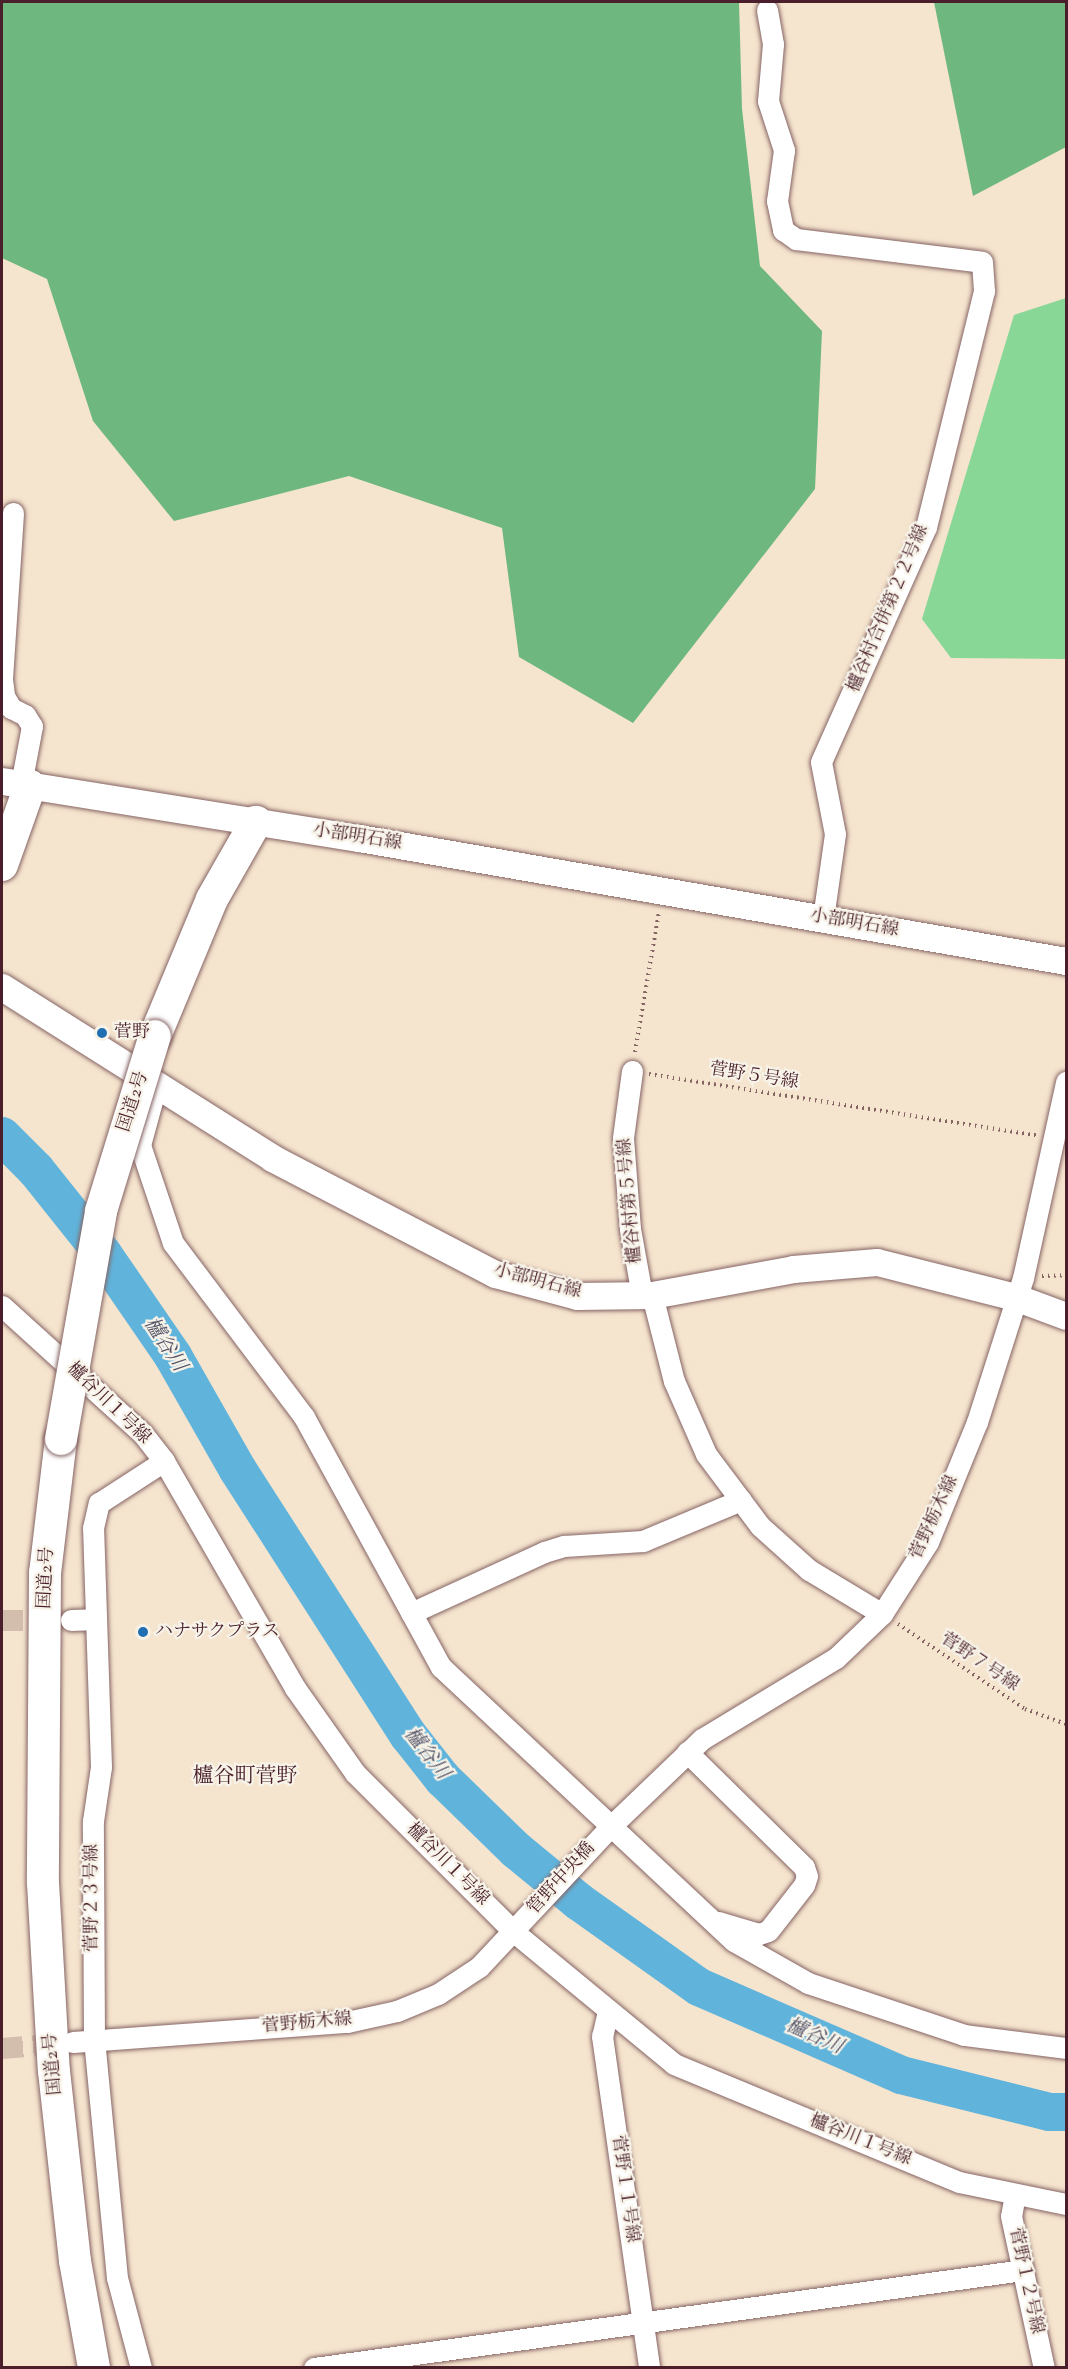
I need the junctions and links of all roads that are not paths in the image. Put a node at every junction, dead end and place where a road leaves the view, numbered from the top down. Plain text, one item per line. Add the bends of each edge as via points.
1 (767, 10) dead end
2 (13, 513) dead end
3 (5, 600) edge
4 (17, 784) edge
5 (256, 822) junction
6 (2, 866) edge
7 (823, 918) junction
8 (1066, 961) edge
9 (2, 987) edge
10 (632, 1071) road end
11 (1066, 1082) edge
12 (157, 1083) junction
13 (647, 1295) junction
14 (1015, 1297) junction
15 (2, 1306) edge
16 (1066, 1316) edge
17 (164, 1461) junction
18 (741, 1500) junction
19 (411, 1613) junction
20 (882, 1614) junction
21 (96, 1619) junction
22 (71, 1620) tunnel mouth
23 (687, 1752) junction
24 (610, 1826) junction
25 (712, 1921) junction
26 (514, 1932) junction
27 (608, 2011) junction
28 (84, 2042) junction
29 (1066, 2049) edge
30 (1016, 2194) junction
31 (1066, 2204) edge
32 (1023, 2270) junction
33 (643, 2324) junction
34 (94, 2367) edge
35 (141, 2367) edge
36 (314, 2367) edge
37 (649, 2367) edge
38 (1044, 2367) edge

1 - 7 street, 櫨谷村合併第２２号線 via 773,44 768,101 784,150 777,201 783,230 796,239 982,262 984,291 926,527 821,762 835,834
2 - 3 street
3 - 4 street via 4,696 32,726
4 - 5 main road, 小部明石線
4 - 6 highway
5 - 7 main road, 小部明石線
5 - 34 highway, 国道2号, bridge via 212,899 155,1036 101,1211 61,1439 45,1573 43,1883 54,2070 75,2260
7 - 8 main road, 小部明石線
9 - 12 main road, 小部明石線
10 - 13 street, 櫨谷村第５号線 via 623,1138 630,1229
11 - 14 street, 菅野栃木線
12 - 13 main road, 小部明石線 via 272,1158 495,1274 577,1296
12 - 19 street via 140,1145 173,1243 304,1417
13 - 14 main road, 小部明石線 via 793,1269 877,1262
13 - 18 street, 櫨谷村第５号線 via 674,1381 706,1454
14 - 16 main road, 小部明石線
14 - 20 street, 菅野栃木線 via 977,1422 928,1542
15 - 17 street, 櫨谷川１号線 via 142,1434
17 - 21 street, 菅野２３号線 via 99,1503 93,1528
17 - 26 street, 櫨谷川１号線 via 295,1688 355,1773
18 - 19 street via 643,1541 544,1551
18 - 20 street, 櫨谷村第５号線 via 760,1526 809,1570
19 - 24 street via 441,1667
20 - 23 street, 菅野栃木線 via 836,1658 744,1712
21 - 22 street
21 - 28 street, 菅野２３号線 via 101,1767 93,1821
23 - 24 street, 菅野栃木線
23 - 25 street via 804,1867 807,1876 768,1931 759,1934
24 - 25 street
24 - 26 street, 管野中央橋
25 - 29 street via 734,1941 808,1983 964,2035
26 - 27 street, 櫨谷川１号線
26 - 28 street, 菅野栃木線 via 479,1966 438,1994 397,2011 348,2022
27 - 30 street, 櫨谷川１号線 via 674,2064 959,2182
27 - 33 street, 菅野１１号線 via 602,2036
28 - 35 street, 菅野２３号線 via 117,2278
30 - 31 street, 櫨谷川１号線
30 - 32 street, 菅野１２号線 via 1011,2216
32 - 33 street
32 - 38 street, 菅野１２号線
33 - 36 street
33 - 37 street, 菅野１１号線

